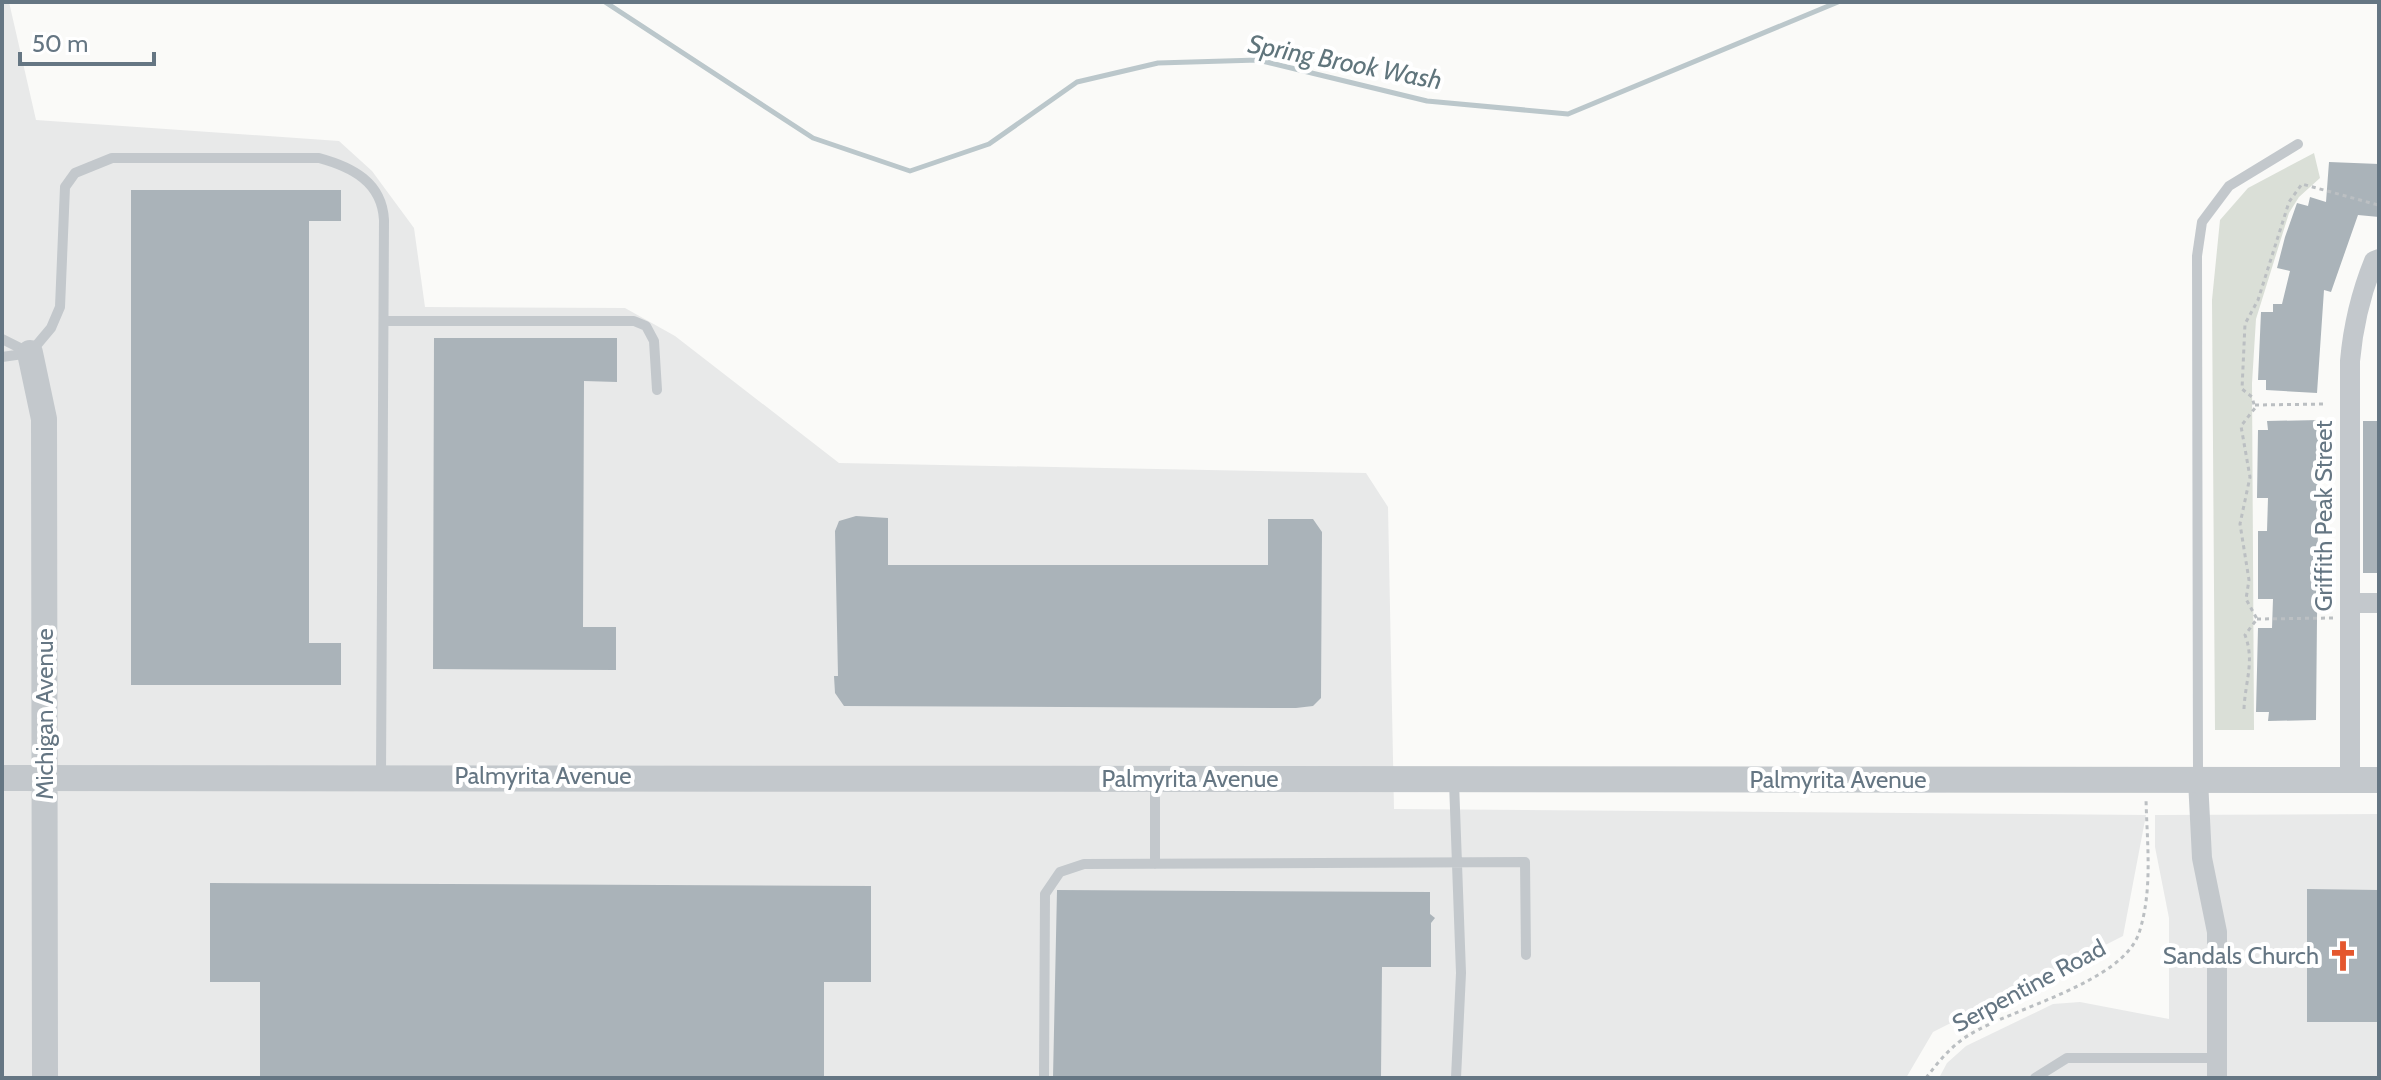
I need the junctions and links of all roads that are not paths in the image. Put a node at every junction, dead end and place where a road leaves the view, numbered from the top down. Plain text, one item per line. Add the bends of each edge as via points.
1 (2298, 144) dead end
2 (2379, 259) edge
3 (384, 321) junction
4 (2, 339) edge
5 (30, 353) junction
6 (2, 357) edge
7 (657, 390) dead end
8 (2379, 603) edge
9 (2350, 611) junction
10 (381, 777) junction
11 (2, 778) edge
12 (46, 778) junction
13 (1155, 779) junction
14 (1454, 780) junction
15 (2198, 780) junction
16 (2350, 780) junction
17 (2379, 780) edge
18 (1458, 861) junction
19 (1155, 864) junction
20 (1526, 955) dead end
21 (2217, 1068) edge
22 (45, 1078) edge
23 (1044, 1078) edge
24 (1456, 1078) edge
25 (2035, 1078) edge

1 - 15 lane via 2229,186 2202,222 2197,256
2 - 9 street, Griffith Peak Street via 2367,279 2352,335
3 - 5 lane via 383,203 373,187 347,168 319,158 112,158 75,173 65,187 60,307
3 - 7 lane via 634,321 646,326 654,341
3 - 10 lane
4 - 5 lane
5 - 6 lane
5 - 12 street, Michigan Avenue via 44,419
8 - 9 street
9 - 16 street, Griffith Peak Street
10 - 12 street, Palmyrita Avenue
10 - 13 street, Palmyrita Avenue
11 - 12 street, Palmyrita Avenue
12 - 22 street, Michigan Avenue
13 - 14 street, Palmyrita Avenue
13 - 19 lane
14 - 15 street, Palmyrita Avenue
14 - 18 lane
15 - 16 street, Palmyrita Avenue
15 - 21 street via 2202,858 2217,932
16 - 17 street, Palmyrita Avenue
18 - 19 lane
18 - 20 lane via 1525,862
18 - 24 lane via 1461,973
19 - 23 lane via 1084,864 1060,872 1045,894
21 - 25 lane via 2067,1058

